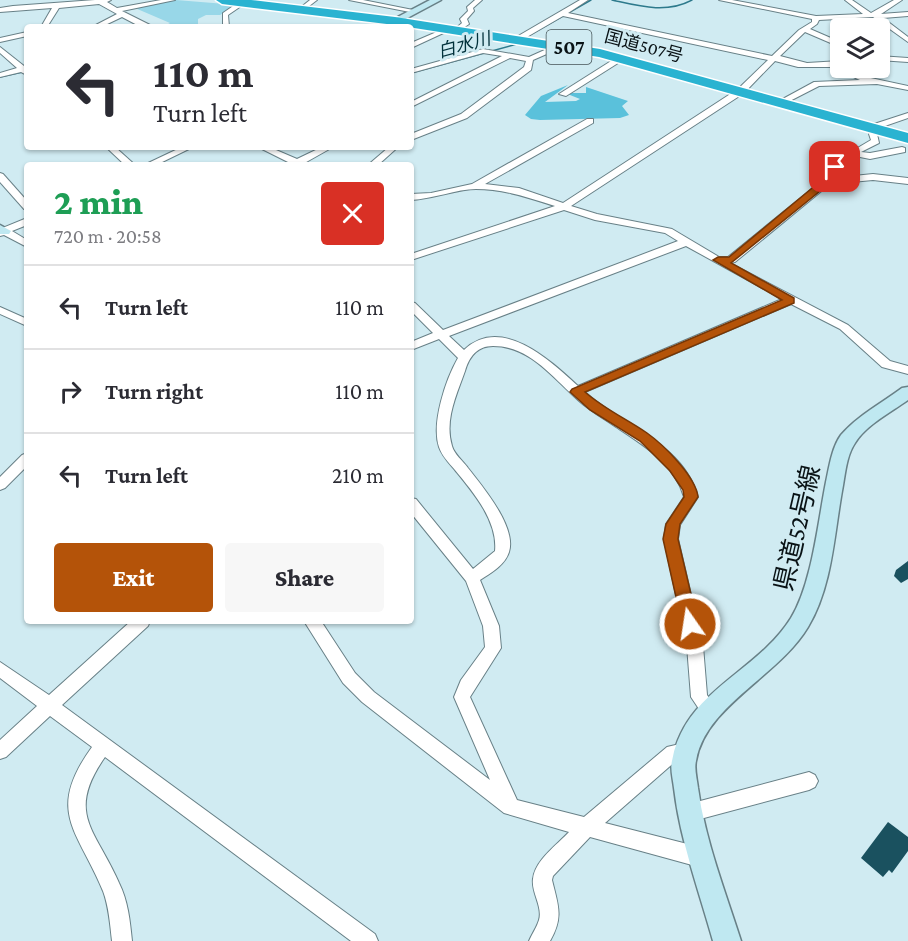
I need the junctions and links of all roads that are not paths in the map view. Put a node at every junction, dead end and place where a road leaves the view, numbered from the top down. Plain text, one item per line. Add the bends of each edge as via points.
1 (172, 0) edge
2 (222, 0) edge
3 (314, 0) edge
4 (352, 0) edge
5 (437, 0) edge
6 (479, 0) edge
7 (492, 0) edge
8 (585, 0) edge
9 (722, 0) edge
10 (848, 0) edge
11 (899, 0) edge
12 (102, 1) edge
13 (246, 1) edge
14 (502, 2) dead end
15 (273, 3) edge
16 (57, 5) junction
17 (302, 9) junction
18 (0, 10) edge
19 (415, 10) junction
20 (120, 12) junction
21 (565, 14) junction
22 (908, 14) edge
23 (873, 15) junction
24 (816, 18) junction
25 (395, 21) junction
26 (46, 24) edge
27 (100, 24) edge
28 (136, 24) edge
29 (226, 24) edge
30 (453, 29) junction
31 (804, 29) junction
32 (24, 35) edge
33 (906, 35) edge
34 (517, 39) junction
35 (0, 40) edge
36 (830, 41) edge
37 (414, 45) edge
38 (561, 46) junction
39 (0, 49) edge
40 (508, 56) junction
41 (622, 58) junction
42 (775, 58) junction
43 (530, 59) junction
44 (908, 61) edge
45 (830, 64) edge
46 (816, 65) junction
47 (24, 68) edge
48 (24, 70) edge
49 (414, 70) edge
50 (890, 70) edge
51 (893, 73) junction
52 (0, 75) edge
53 (870, 78) edge
54 (841, 82) junction
55 (876, 82) junction
56 (908, 88) edge
57 (741, 92) junction
58 (563, 94) dead end
59 (414, 103) edge
60 (782, 103) junction
61 (908, 115) edge
62 (590, 121) dead end
63 (873, 129) junction
64 (414, 136) edge
65 (905, 144) edge
66 (113, 150) edge
67 (182, 150) edge
68 (268, 150) edge
69 (323, 150) edge
70 (391, 150) edge
71 (854, 153) junction
72 (870, 156) junction
73 (127, 162) edge
74 (156, 162) edge
75 (292, 162) edge
76 (300, 162) edge
77 (377, 162) edge
78 (0, 177) edge
79 (873, 177) junction
80 (827, 181) junction
81 (908, 181) edge
82 (475, 186) junction
83 (414, 197) edge
84 (24, 204) edge
85 (563, 207) junction
86 (24, 222) edge
87 (1, 231) edge
88 (24, 242) edge
89 (686, 242) junction
90 (414, 256) edge
91 (718, 260) junction
92 (790, 300) junction
93 (414, 308) edge
94 (0, 310) edge
95 (24, 322) edge
96 (441, 335) junction
97 (414, 345) edge
98 (463, 356) junction
99 (908, 370) edge
100 (577, 392) junction
101 (908, 392) edge
102 (24, 461) edge
103 (0, 485) edge
104 (414, 507) edge
105 (472, 578) junction
106 (139, 624) edge
107 (314, 624) edge
108 (0, 669) edge
109 (49, 704) junction
110 (709, 710) junction
111 (103, 745) junction
112 (0, 751) edge
113 (684, 752) junction
114 (809, 781) dead end
115 (511, 807) junction
116 (689, 813) junction
117 (586, 828) junction
118 (703, 858) junction
119 (122, 941) edge
120 (368, 941) edge
121 (539, 941) edge
122 (727, 941) edge

1 - 20 street
2 - 13 highway, 国道507号 / 507
3 - 17 street
4 - 19 street
5 - 19 main road
6 - 30 street via 463,19 466,24
7 - 14 street
8 - 21 street
9 - 24 street
10 - 23 street
11 - 23 street
12 - 16 street
12 - 20 street
13 - 15 highway, 国道507号 / 507
13 - 29 street via 225,14
15 - 17 highway, 国道507号 / 507
16 - 18 street
16 - 26 street
17 - 25 highway, 国道507号 / 507
19 - 25 main road
20 - 27 street
20 - 28 street
21 - 34 street
21 - 42 street
22 - 23 street
23 - 24 street
23 - 33 street
24 - 31 street via 815,23
25 - 30 highway, 国道507号 / 507
30 - 34 highway, 国道507号 / 507
30 - 37 street
31 - 36 street
31 - 42 street
32 - 35 street
34 - 38 highway, 国道507号 / 507
38 - 41 highway, 国道507号 / 507
38 - 43 street
39 - 47 street
40 - 43 street
40 - 49 street via 488,52
40 - 59 street
41 - 57 highway, 国道507号 / 507
41 - 58 street
42 - 46 street
42 - 57 street
43 - 64 street via 528,68 484,103 461,118
44 - 51 street
45 - 46 street
46 - 54 street
48 - 52 street
50 - 51 street
51 - 55 street
51 - 56 street
53 - 55 street
54 - 55 street
54 - 60 street via 810,86
57 - 60 highway, 国道507号 / 507
57 - 85 street
60 - 63 highway, 国道507号 / 507
61 - 63 street
62 - 82 street
63 - 65 highway, 国道507号 / 507
63 - 71 street via 876,141
65 - 72 street
66 - 73 street
67 - 74 street
68 - 75 street
69 - 76 street
70 - 77 street
71 - 72 street
71 - 80 street via 835,167
72 - 79 street
78 - 84 street
79 - 80 street
79 - 81 street
80 - 91 street via 731,260
82 - 83 street
82 - 85 street via 525,192
85 - 89 street via 668,231
85 - 90 street
86 - 87 street
87 - 88 street
89 - 91 street
89 - 96 street
91 - 92 street
92 - 99 street via 843,327 886,364
92 - 100 street
93 - 96 street
94 - 95 street
96 - 97 street
96 - 98 street
98 - 100 street via 483,343 513,344 548,364
98 - 105 street via 446,401 446,448 483,497 496,521 502,546 496,559
100 - 110 street via 644,438 690,489 691,497 673,524 671,539 695,646 699,697
101 - 110 main road, 県道52号線 via 847,440 838,465 815,586 800,622 758,669
102 - 103 street
104 - 105 street
105 - 115 street via 491,626 493,648 462,697
106 - 109 street
107 - 115 street via 349,678 369,697
108 - 109 street
109 - 111 street
109 - 112 street
110 - 113 main road, 県道52号線 via 689,737
111 - 119 street via 77,791 76,808 81,827 113,892
111 - 120 street
113 - 116 main road, 県道52号線
113 - 117 street via 673,753
114 - 116 street
115 - 117 street
116 - 118 main road, 県道52号線
117 - 118 street
117 - 121 street via 545,870 542,880 550,914
118 - 122 main road, 県道52号線

